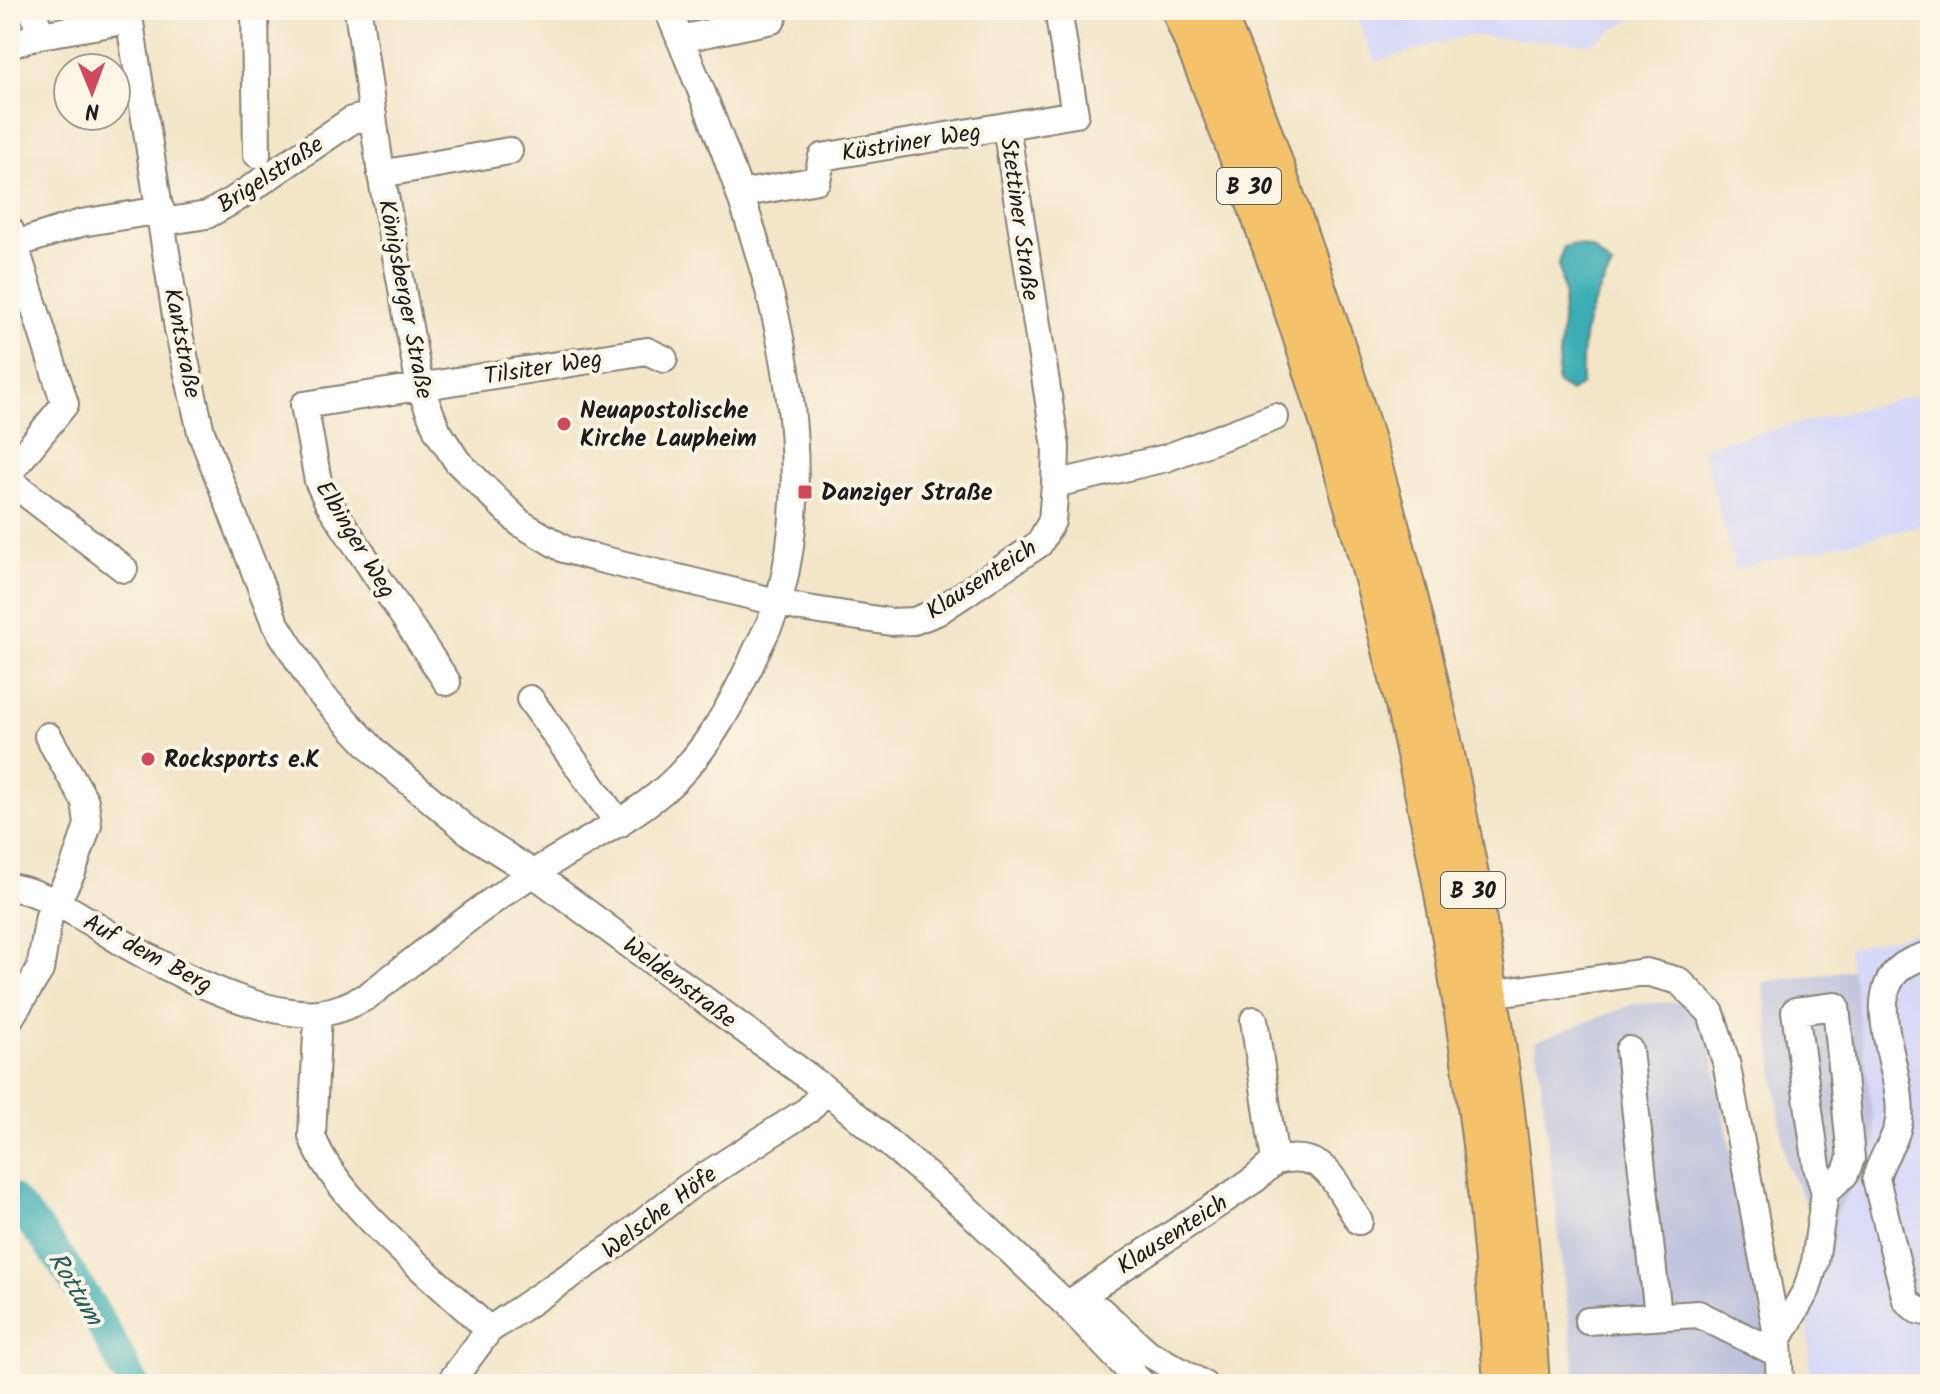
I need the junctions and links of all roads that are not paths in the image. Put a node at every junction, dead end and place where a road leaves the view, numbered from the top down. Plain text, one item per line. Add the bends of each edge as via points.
1 (255, 10) edge
2 (358, 10) edge
3 (668, 10) edge
4 (776, 10) edge
5 (1058, 10) edge
6 (1180, 10) edge
7 (1215, 10) edge
8 (128, 15) edge
9 (36, 22) edge
10 (680, 39) junction
11 (10, 45) edge
12 (373, 115) junction
13 (1006, 126) junction
14 (509, 151) dead end
15 (257, 154) dead end
16 (381, 174) junction
17 (740, 194) junction
18 (162, 216) junction
19 (12, 240) edge
20 (664, 359) dead end
21 (1326, 360) junction
22 (420, 387) junction
23 (1275, 417) dead end
24 (1345, 423) junction
25 (10, 472) edge
26 (10, 481) edge
27 (1055, 484) junction
28 (124, 569) dead end
29 (778, 602) junction
30 (295, 660) joint
31 (447, 682) dead end
32 (530, 699) dead end
33 (48, 736) dead end
34 (619, 824) junction
35 (533, 873) junction
36 (10, 887) edge
37 (55, 902) junction
38 (1930, 955) edge
39 (1490, 994) junction
40 (318, 1013) junction
41 (10, 1018) edge
42 (1254, 1020) dead end
43 (1629, 1050) dead end
44 (826, 1090) junction
45 (1275, 1161) junction
46 (1825, 1192) junction
47 (1359, 1221) dead end
48 (1067, 1305) junction
49 (1930, 1313) edge
50 (1658, 1316) junction
51 (1588, 1321) dead end
52 (489, 1330) junction
53 (1778, 1347) junction
54 (1516, 1378) edge
55 (449, 1384) edge
56 (1142, 1384) edge
57 (1203, 1384) edge
58 (1780, 1384) edge

1 - 15 street
2 - 12 street, Königsberger Straße
3 - 10 street
4 - 10 street via 772,20
5 - 13 street, Stettiner Straße via 1075,114
6 - 21 highway, B 30
7 - 21 highway, B 30 via 1239,65
8 - 9 street
8 - 18 street, Kantstraße
9 - 11 street
10 - 17 street
12 - 16 street, Königsberger Straße
12 - 18 street, Brigelstraße via 352,120 207,215
13 - 17 street, Küstriner Weg via 822,157 817,180
13 - 27 street, Stettiner Straße via 1056,447
14 - 16 street
16 - 22 street, Königsberger Straße
17 - 29 street via 770,292 788,384 793,474 790,537
18 - 19 street, Brigelstraße via 81,223
18 - 30 street, Kantstraße via 178,329 201,432 275,623
19 - 25 street via 65,404
20 - 22 street, Tilsiter Weg via 647,351
21 - 24 highway, B 30
22 - 29 street, Königsberger Straße via 437,430 457,461 501,507 541,536 596,558
22 - 31 street, Elbinger Weg via 304,405 318,481 328,502
23 - 27 street via 1166,458
24 - 39 highway, B 30 via 1435,694
24 - 54 highway, B 30 via 1435,842
26 - 28 street
27 - 29 street, Klausenteich via 1052,521 1039,544 937,612 891,622
29 - 34 street via 737,693 708,742 665,789
30 - 35 street, Weldenstraße via 345,722 413,787 473,835
32 - 34 street
33 - 37 street via 89,813 72,872
34 - 35 street
35 - 40 street, Auf dem Berg via 366,997
35 - 44 street, Weldenstraße
36 - 37 street, Auf dem Berg
37 - 40 street, Auf dem Berg via 208,988
37 - 41 street via 40,970
38 - 49 street via 1909,960 1891,976 1883,998 1899,1120 1876,1179 1906,1300
39 - 53 street via 1646,972 1679,981 1711,1013 1726,1062
39 - 54 highway, B 30 via 1520,1226
40 - 52 street via 312,1136 322,1162 347,1194
42 - 45 street
43 - 50 street
44 - 48 street, Weldenstraße via 968,1210
44 - 52 street, Welsche Höfe via 808,1110 688,1187 614,1246
45 - 47 street via 1311,1158 1326,1171
45 - 48 street, Klausenteich
46 - 46 street via 1845,1174 1851,1158 1836,1006 1795,1011
46 - 53 street via 1807,1289
48 - 56 street, Weldenstraße
48 - 57 street, Weldenstraße via 1100,1310 1148,1353
50 - 51 street
50 - 53 street via 1698,1314
52 - 55 street, Welsche Höfe
53 - 58 street

